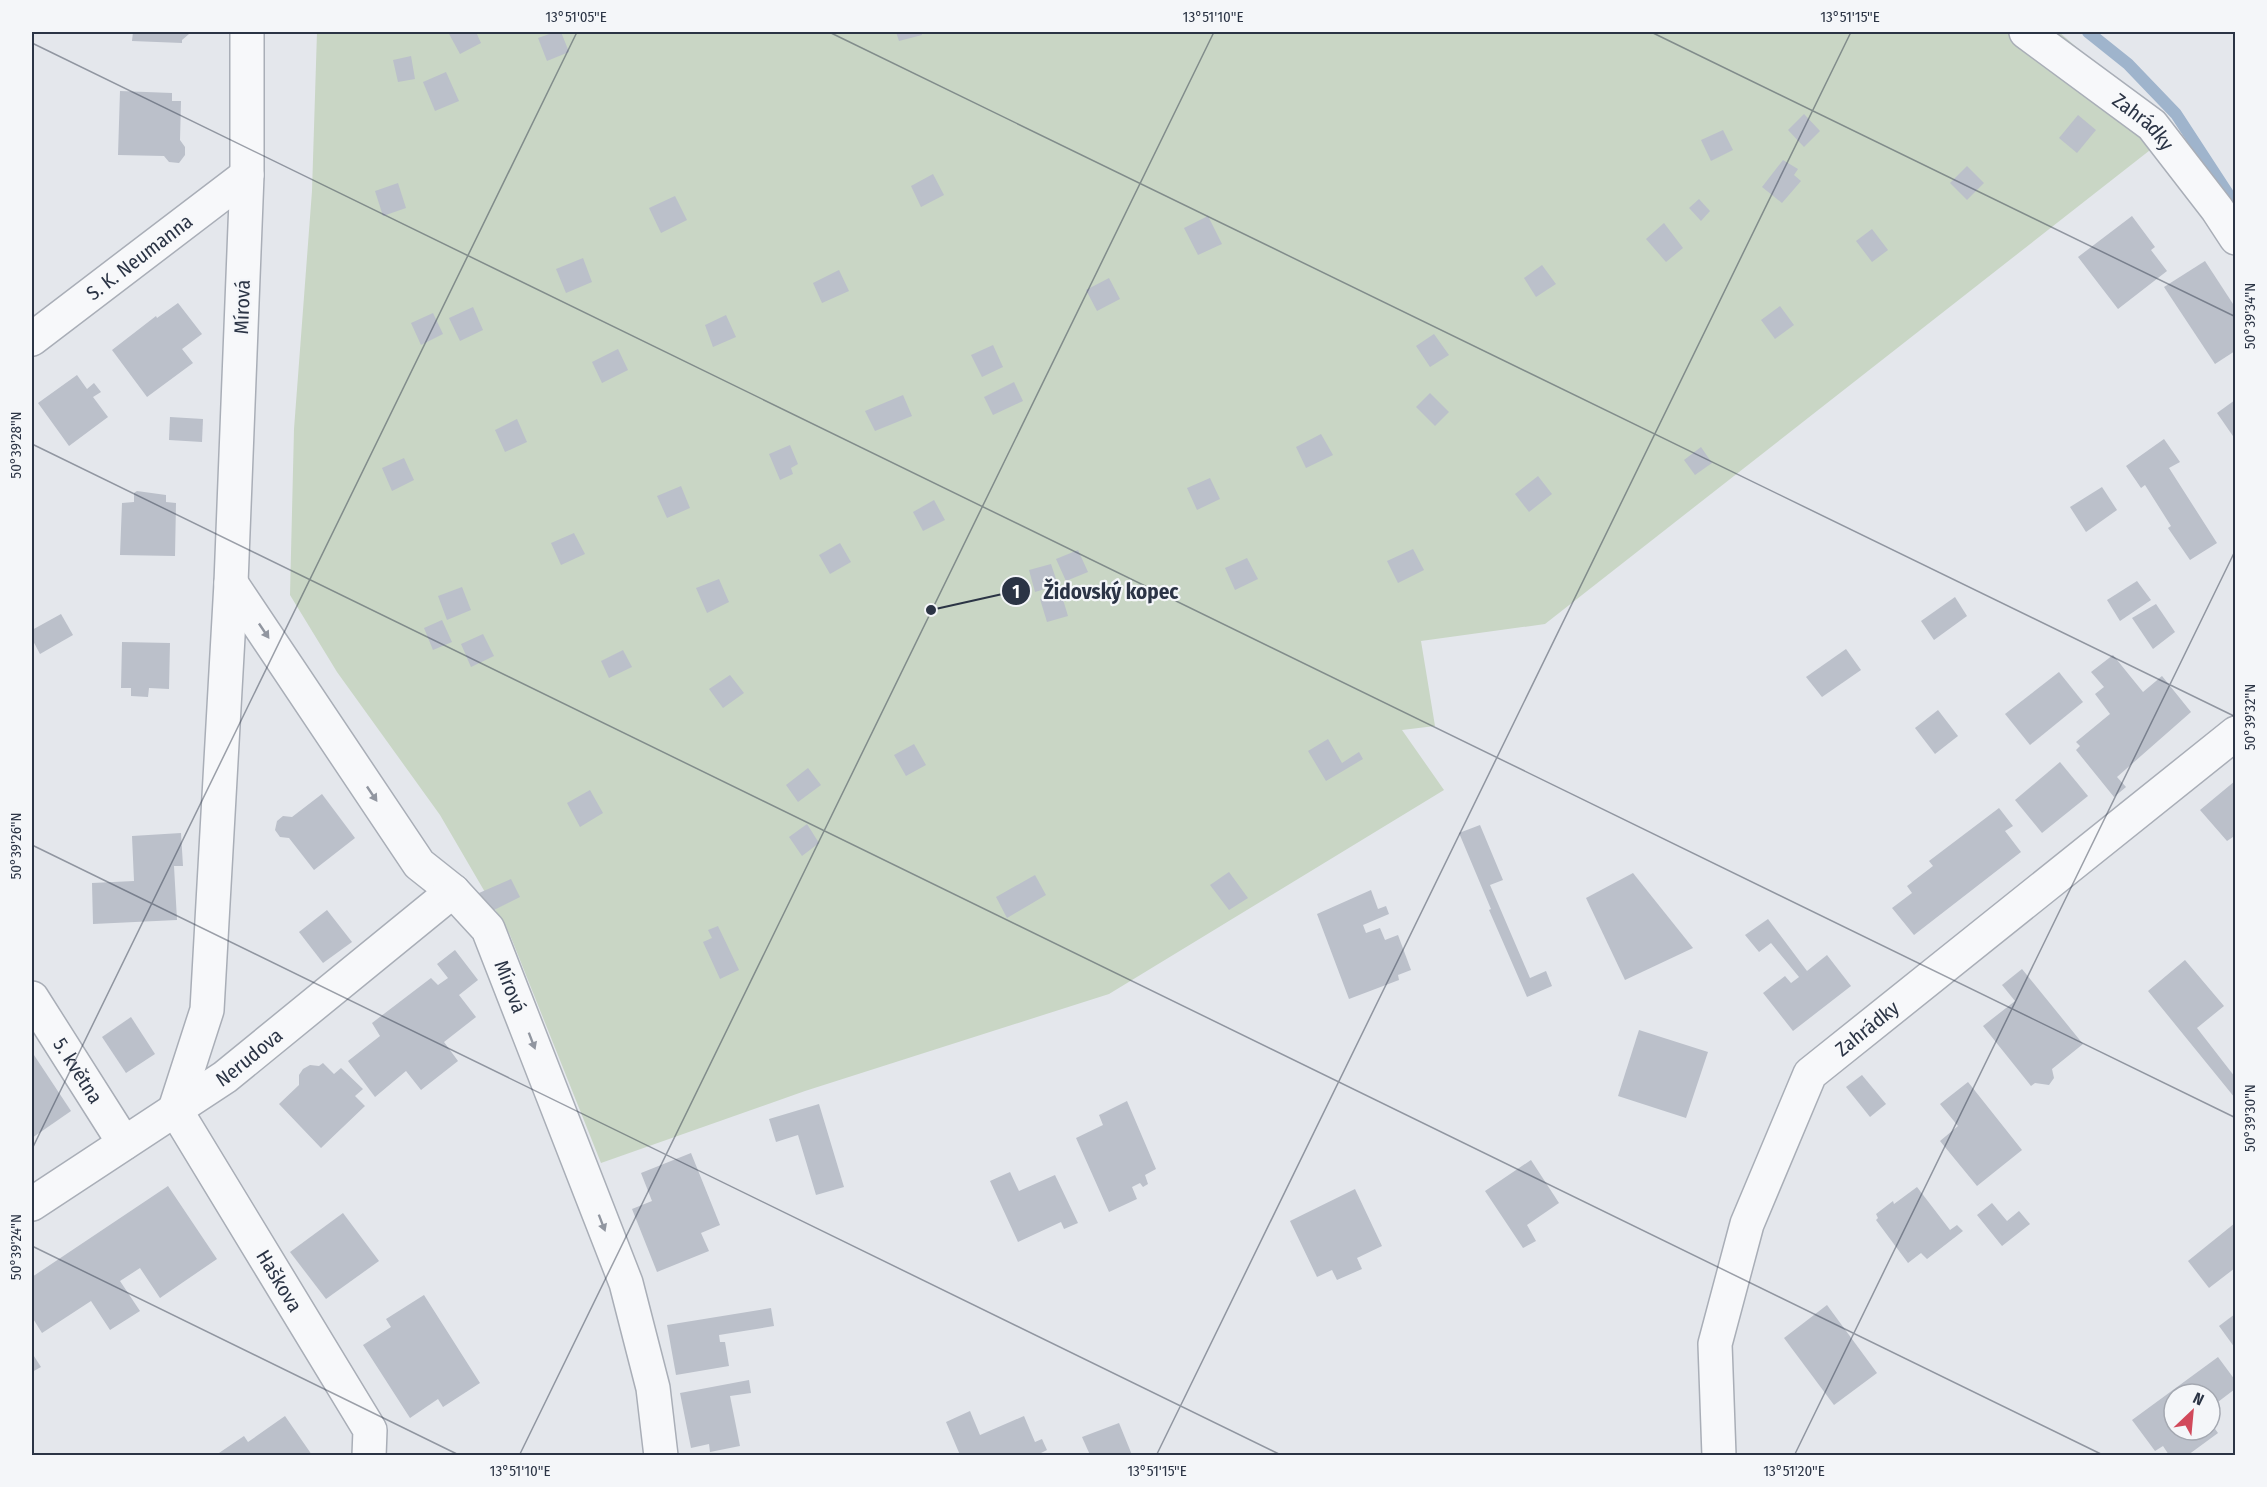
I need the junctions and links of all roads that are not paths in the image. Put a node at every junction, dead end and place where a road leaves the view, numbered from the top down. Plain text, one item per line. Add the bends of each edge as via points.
1 (247, 32) edge
2 (2026, 32) edge
3 (247, 175) junction
4 (2235, 238) edge
5 (32, 339) edge
6 (231, 583) junction
7 (2235, 733) edge
8 (453, 891) junction
9 (32, 998) edge
10 (175, 1109) junction
11 (124, 1143) junction
12 (32, 1204) edge
13 (369, 1455) edge
14 (662, 1455) edge
15 (1719, 1455) edge

1 - 3 street, Mírová
2 - 4 street, Zahrádky via 2152,125
3 - 5 street, S. K. Neumanna
3 - 6 street, Mírová
6 -> 8 street, Mírová via 419,864
6 - 10 street, Mírová via 207,1010
7 - 15 street, Zahrádky via 1810,1074 1748,1224 1715,1344
8 - 10 street, Nerudova via 225,1077
8 -> 14 street, Mírová via 488,929 626,1283 653,1388
9 - 11 street, 5. května
10 - 11 street, Nerudova
10 - 13 street, Haškova via 370,1430
11 - 12 street, Nerudova

